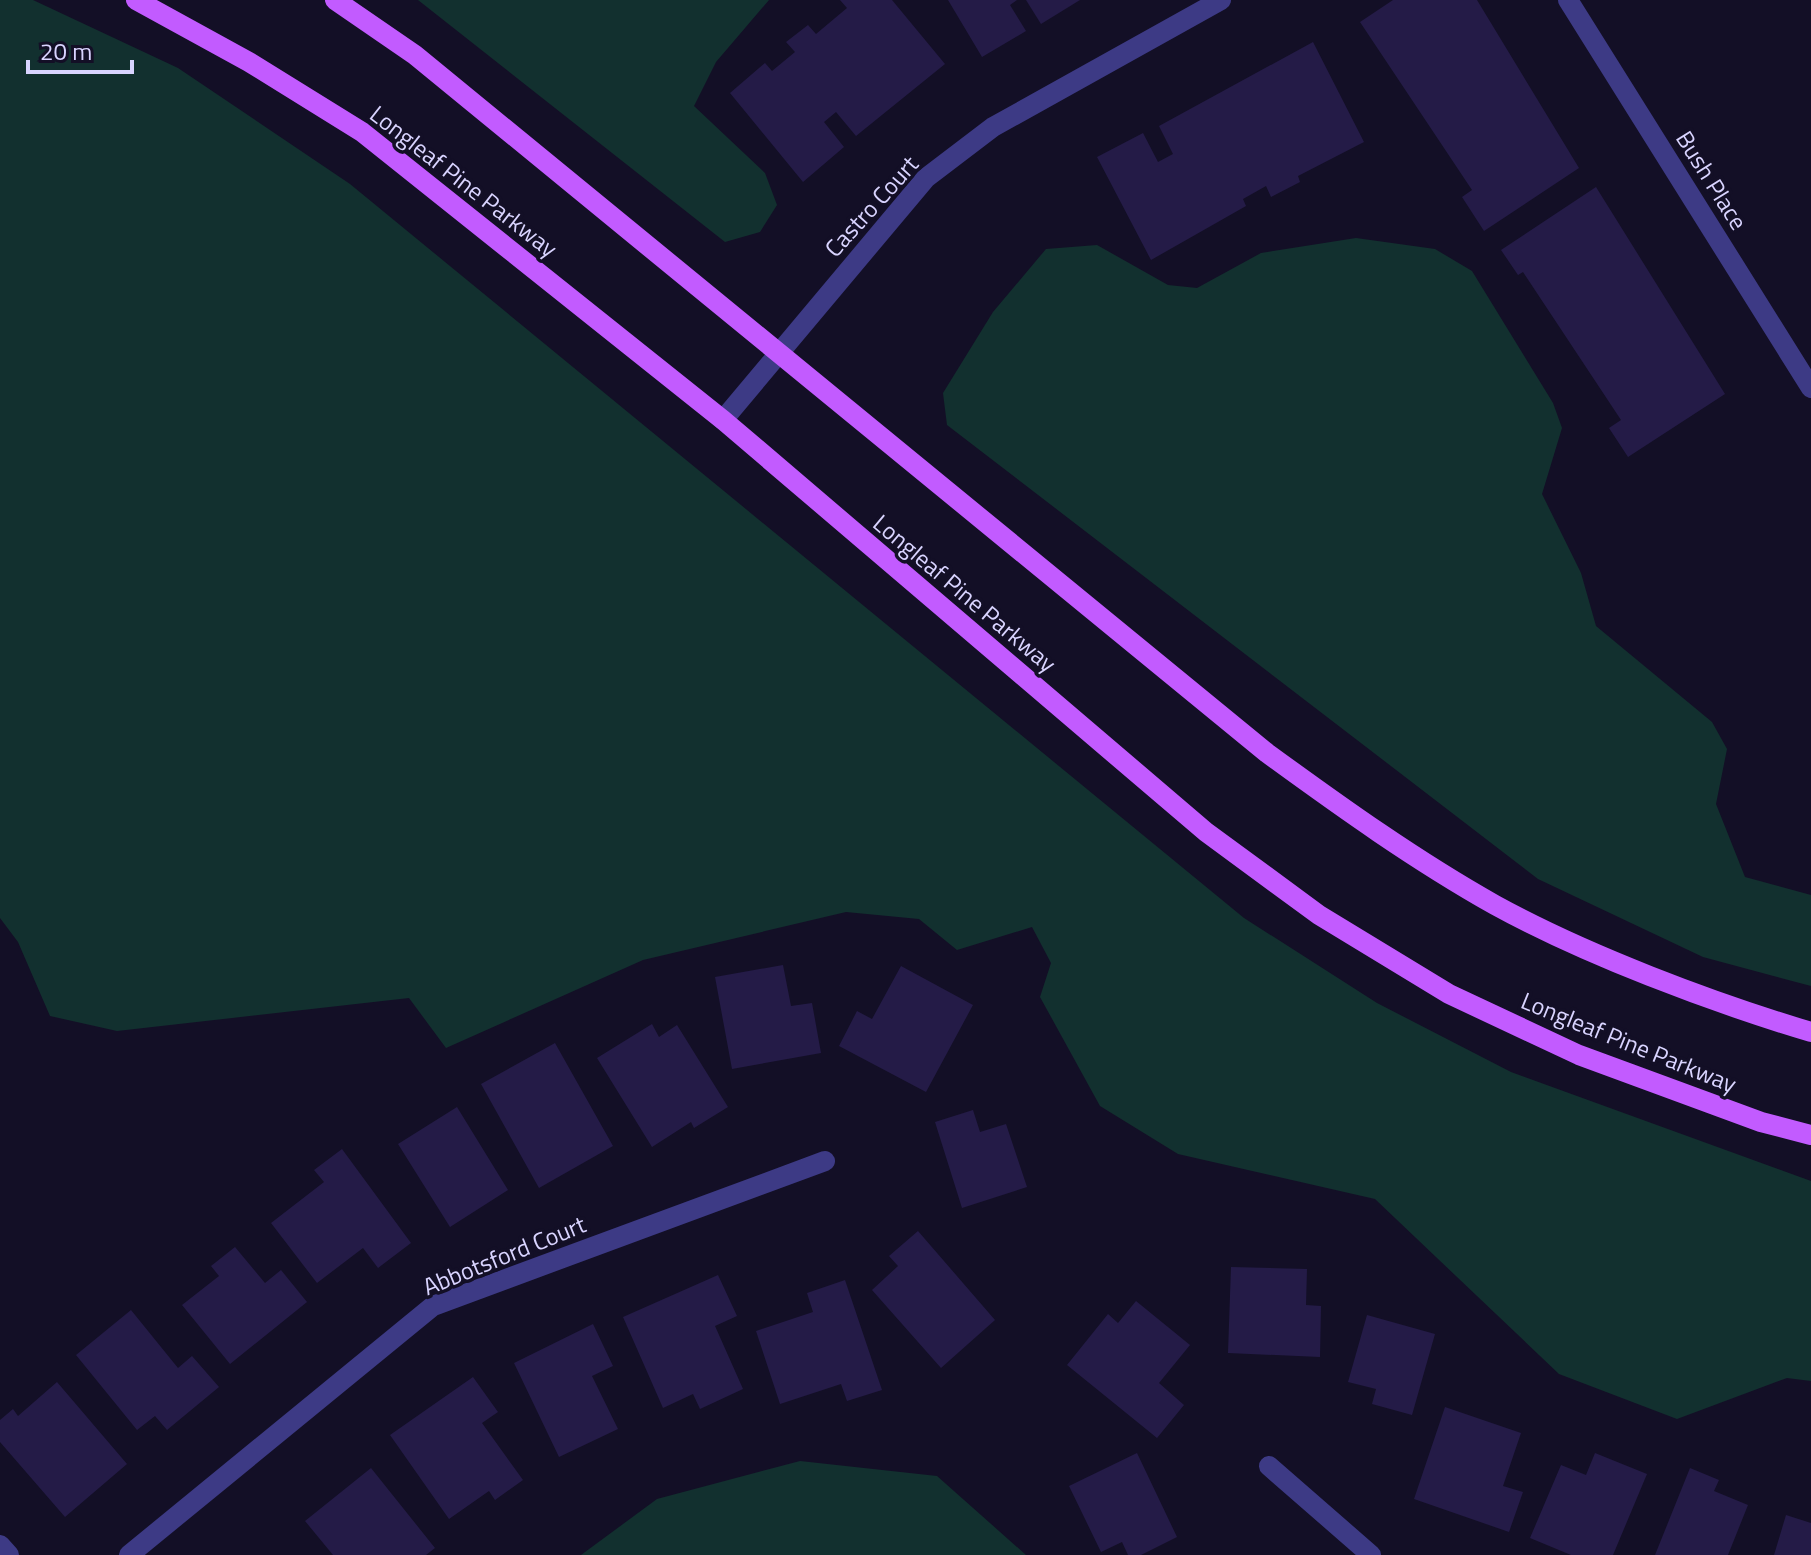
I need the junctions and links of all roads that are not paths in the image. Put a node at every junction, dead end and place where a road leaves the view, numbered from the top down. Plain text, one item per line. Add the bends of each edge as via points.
1 (136, 0) edge
2 (335, 0) edge
3 (1221, 0) edge
4 (1568, 0) edge
5 (779, 350) junction
6 (1811, 388) edge
7 (723, 420) junction
8 (1811, 1032) edge
9 (1811, 1135) edge
10 (825, 1161) dead end
11 (1269, 1466) dead end
12 (0, 1545) edge
13 (9, 1555) edge
14 (129, 1555) edge
15 (1371, 1555) edge

1 - 7 main road, Longleaf Pine Parkway via 362,132
2 - 5 main road via 415,55
3 - 5 street, Castro Court via 993,127 926,178
4 - 6 street, Bush Place
5 - 7 street, Castro Court
5 - 8 main road via 1267,753 1374,832 1497,906 1618,962
7 - 9 main road, Longleaf Pine Parkway via 1206,832 1319,915 1449,994 1579,1055 1761,1122
10 - 14 street, Abbotsford Court via 433,1306
11 - 15 street
12 - 13 street

